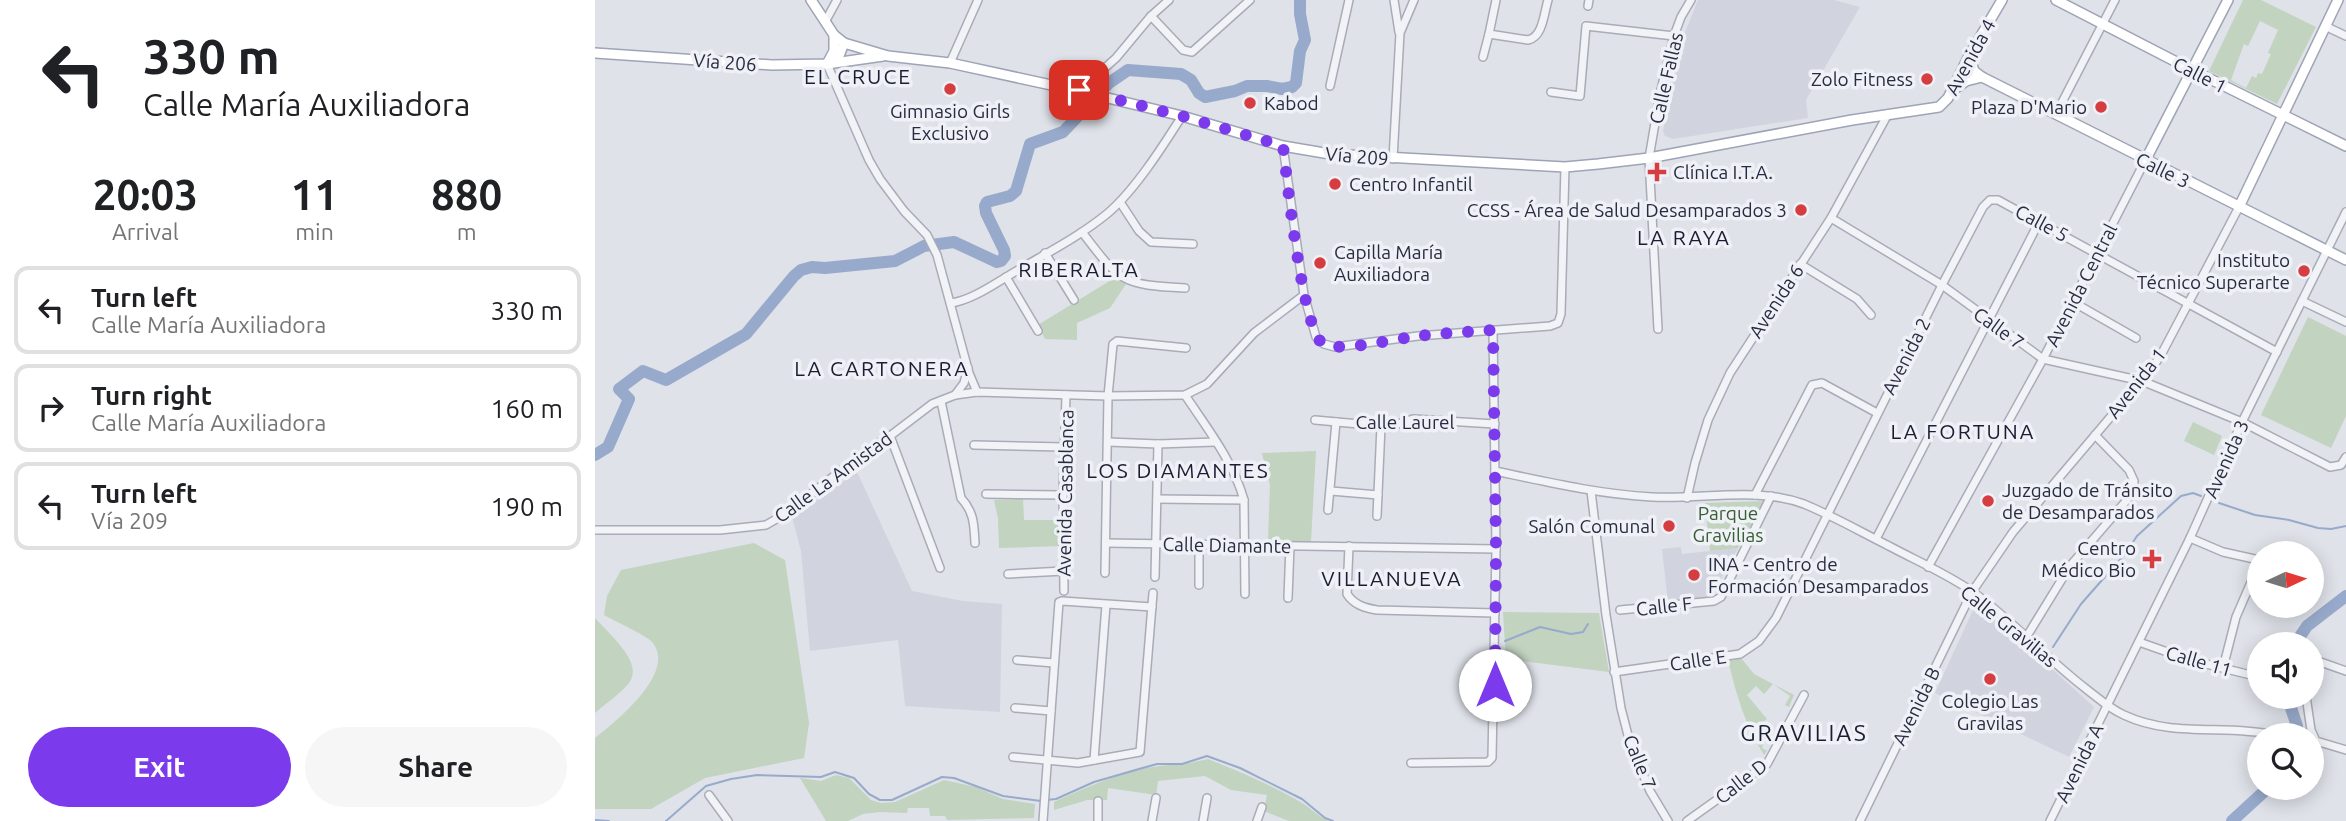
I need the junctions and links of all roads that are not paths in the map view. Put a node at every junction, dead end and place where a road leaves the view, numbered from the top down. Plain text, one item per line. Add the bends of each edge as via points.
1 (811, 0) edge
2 (837, 0) edge
3 (978, 0) edge
4 (1169, 0) edge
5 (1250, 0) edge
6 (1349, 0) edge
7 (1394, 0) edge
8 (1414, 0) edge
9 (1496, 0) edge
10 (1548, 0) edge
11 (1691, 0) edge
12 (2002, 0) edge
13 (2056, 0) edge
14 (2115, 0) edge
15 (2228, 0) edge
16 (2338, 0) edge
17 (1151, 16) junction
18 (825, 22) junction
19 (2103, 24) junction
20 (2325, 26) junction
21 (1399, 33) junction
22 (1489, 34) junction
23 (834, 35) junction
24 (1674, 36) junction
25 (2346, 36) edge
26 (844, 43) junction
27 (595, 53) edge
28 (888, 56) junction
29 (1969, 56) junction
30 (1483, 57) dead end
31 (950, 63) junction
32 (827, 64) junction
33 (2192, 71) junction
34 (1982, 77) junction
35 (1331, 86) dead end
36 (1082, 91) junction
37 (1952, 91) junction
38 (1551, 92) dead end
39 (1933, 109) joint
40 (1888, 114) junction
41 (2056, 114) junction
42 (1182, 116) junction
43 (2283, 116) junction
44 (1283, 146) junction
45 (2346, 146) edge
46 (1649, 158) junction
47 (1393, 159) junction
48 (2145, 161) junction
49 (1565, 167) junction
50 (1990, 201) joint
51 (1120, 202) junction
52 (2239, 207) junction
53 (2346, 212) edge
54 (1831, 218) junction
55 (2039, 222) junction
56 (1082, 232) junction
57 (1192, 244) dead end
58 (2327, 250) junction
59 (1045, 253) junction
60 (2098, 253) junction
61 (2346, 260) edge
62 (1800, 264) junction
63 (1006, 277) junction
64 (1942, 285) junction
65 (1185, 289) dead end
66 (1304, 295) junction
67 (1074, 300) dead end
68 (2302, 301) junction
69 (2073, 302) junction
70 (951, 303) junction
71 (2188, 303) junction
72 (1871, 315) dead end
73 (1989, 321) junction
74 (2346, 322) edge
75 (1658, 329) dead end
76 (1493, 330) junction
77 (1038, 331) dead end
78 (2136, 338) dead end
79 (1187, 348) dead end
80 (2277, 352) junction
81 (2043, 359) junction
82 (968, 369) junction
83 (2142, 380) junction
84 (977, 392) junction
85 (1185, 394) junction
86 (955, 395) junction
87 (1066, 395) junction
88 (1108, 396) junction
89 (941, 401) junction
90 (1878, 413) junction
91 (1315, 420) dead end
92 (1336, 422) junction
93 (2242, 422) junction
94 (1495, 424) junction
95 (1381, 426) junction
96 (2095, 435) junction
97 (890, 436) junction
98 (1108, 442) junction
99 (1215, 442) junction
100 (1158, 444) junction
101 (975, 445) dead end
102 (1064, 447) junction
103 (2346, 457) edge
104 (1495, 471) junction
105 (1331, 491) junction
106 (1591, 491) junction
107 (986, 494) dead end
108 (1063, 495) junction
109 (1378, 495) junction
110 (1755, 495) junction
111 (1771, 496) junction
112 (1687, 498) junction
113 (1157, 499) junction
114 (1244, 500) junction
115 (1328, 510) dead end
116 (1827, 514) junction
117 (1377, 516) dead end
118 (595, 530) edge
119 (2190, 538) junction
120 (1876, 539) junction
121 (975, 542) dead end
122 (1106, 543) junction
123 (1156, 544) junction
124 (1199, 545) junction
125 (1245, 545) junction
126 (1290, 546) junction
127 (1349, 546) junction
128 (1496, 549) junction
129 (2247, 558) edge
130 (1929, 566) junction
131 (940, 568) dead end
132 (1064, 571) junction
133 (1105, 573) dead end
134 (1007, 574) dead end
135 (1155, 577) dead end
136 (1199, 585) dead end
137 (2247, 590) edge
138 (1064, 591) dead end
139 (1972, 592) junction
140 (1153, 593) dead end
141 (1245, 594) dead end
142 (1288, 598) dead end
143 (1106, 605) junction
144 (1152, 607) junction
145 (1620, 610) dead end
146 (1495, 613) junction
147 (2027, 636) junction
148 (2139, 642) junction
149 (1017, 660) dead end
150 (1054, 663) junction
151 (2324, 663) edge
152 (2223, 668) junction
153 (1614, 671) junction
154 (2346, 671) edge
155 (2247, 674) edge
156 (1804, 695) dead end
157 (2107, 706) junction
158 (1015, 708) dead end
159 (2308, 709) edge
160 (1051, 711) junction
161 (2247, 730) edge
162 (2346, 750) edge
163 (1013, 757) dead end
164 (1094, 760) junction
165 (1048, 761) junction
166 (1411, 763) dead end
167 (709, 796) dead end
168 (1156, 798) dead end
169 (1207, 798) dead end
170 (1098, 801) dead end
171 (1262, 807) dead end
172 (728, 821) edge
173 (1043, 821) edge
174 (1098, 821) edge
175 (1152, 821) edge
176 (1203, 821) edge
177 (1257, 821) edge
178 (1668, 821) edge
179 (1687, 821) edge
180 (1860, 821) edge
181 (2050, 821) edge

1 - 18 main road, Vía 209
2 - 18 street
3 - 31 street
4 - 17 street
5 - 17 street via 1192,52 1183,50
6 - 35 street
7 - 21 street
8 - 21 street
9 - 22 street
10 - 22 street via 1535,39
11 - 24 street, Calle Fallas
12 - 29 main road, Avenida 4
13 - 19 main road, Calle 1
14 - 19 street
15 - 33 main road, Avenida Central
16 - 20 main road, Avenida 1
17 - 36 street
18 - 23 main road, Vía 209
19 - 33 main road, Calle 1
19 - 41 street
20 - 25 street
20 - 43 main road, Avenida 1
21 - 47 street
22 - 30 street
23 - 26 main road, Vía 209
23 - 32 main road via 834,51
24 - 38 street via 1586,26 1580,96
24 - 46 street, Calle Fallas
26 - 28 main road, Vía 209
26 - 32 main road via 839,56
27 - 32 main road, Vía 206 via 772,65
28 - 31 main road, Vía 209
28 - 32 main road, Vía 206
29 - 34 main road via 1974,71
29 - 37 main road, Avenida 4
31 - 36 main road, Vía 209
32 - 70 street via 880,179 927,235 937,254
33 - 43 main road, Calle 1
33 - 48 main road, Avenida Central
34 - 37 main road
34 - 41 main road, Calle 3
36 - 42 main road, Vía 209
37 - 39 main road, Avenida 4
39 - 40 main road, Vía 209
40 - 46 main road, Vía 209
40 - 54 street, Avenida 6
41 - 48 main road, Calle 3
42 - 44 main road, Vía 209
42 - 51 street
43 - 45 main road, Calle 1
43 - 52 main road, Avenida 1
44 - 47 main road, Vía 209
44 - 66 street
46 - 49 main road, Vía 209
46 - 75 street, Calle Fallas
47 - 49 main road, Vía 209
48 - 52 main road, Calle 3
48 - 60 street, Avenida Central
49 - 76 street via 1558,323
50 - 55 street, Calle 5 via 1998,200
50 - 64 street, Avenida 2
51 - 56 street
51 - 57 street via 1144,238
52 - 58 main road, Calle 3
52 - 71 street, Avenida 1
53 - 58 street, Avenida 3
54 - 62 street, Avenida 6
54 - 64 street, Calle 7
55 - 60 street, Calle 5
55 - 73 street
56 - 59 street
56 - 65 street via 1107,264 1129,282
58 - 61 main road, Calle 3
58 - 68 street, Avenida 3
59 - 63 street
59 - 67 street
60 - 69 street, Avenida Central
60 - 71 street, Calle 5
62 - 72 street via 1857,299
62 - 112 street, Avenida 6 via 1716,401
63 - 70 street
63 - 77 street
64 - 73 street, Calle 7
64 - 90 street, Avenida 2
66 - 76 street via 1317,337 1335,347
66 - 85 street via 1254,333 1207,384
68 - 74 street
68 - 80 street, Avenida 3
69 - 78 street
69 - 81 street, Avenida Central
70 - 82 street
71 - 80 street, Calle 5
71 - 83 street, Avenida 1
73 - 81 street, Calle 7
73 - 120 street
76 - 94 street
79 - 88 street via 1117,341
80 - 93 street, Avenida 3
81 - 83 street, Calle 7
81 - 130 street, Avenida Central
82 - 84 street
82 - 86 street
83 - 93 street, Calle 7
83 - 96 street, Avenida 1
84 - 86 street, Calle La Amistad
84 - 87 street, Calle La Amistad
85 - 88 street, Calle La Amistad
85 - 99 street
86 - 89 street, Calle La Amistad
87 - 88 street, Calle La Amistad
87 - 102 street, Avenida Casablanca
88 - 98 street
89 - 97 street, Calle La Amistad
89 - 121 street via 961,498 973,516
90 - 110 street via 1822,383 1810,387
90 - 116 street, Avenida 2
91 - 92 street, Calle Laurel
92 - 95 street, Calle Laurel
92 - 105 street
93 - 103 street, Calle 7 via 2330,467 2338,467
93 - 119 street, Avenida 3
94 - 95 street, Calle Laurel via 1413,419
94 - 104 street
95 - 109 street
96 - 139 street, Avenida 1 via 2013,532
96 - 147 street via 2129,470 2133,493 2070,566
97 - 118 street, Calle La Amistad via 766,524 720,530
97 - 131 street
98 - 100 street
98 - 122 street
99 - 100 street
99 - 114 street via 1233,470
100 - 113 street
101 - 102 street
102 - 108 street, Avenida Casablanca
104 - 106 street, Calle Gravilias
104 - 128 street
105 - 109 street
105 - 115 street
106 - 112 street, Calle Gravilias
106 - 153 street, Calle 7
107 - 108 street
108 - 132 street, Avenida Casablanca
109 - 117 street
110 - 111 street, Calle Gravilias
110 - 112 street, Calle Gravilias
111 - 116 street, Calle Gravilias
111 - 145 street, Calle F via 1721,597
113 - 114 street
113 - 123 street
114 - 125 street
116 - 120 street, Calle Gravilias
116 - 153 street, Calle E via 1776,618 1759,641 1740,654
119 - 129 street
119 - 148 street, Avenida 3
120 - 130 street, Calle Gravilias
122 - 123 street, Calle Diamante
122 - 133 street
123 - 124 street, Calle Diamante
123 - 135 street
124 - 125 street, Calle Diamante
124 - 136 street
125 - 126 street, Calle Diamante
125 - 141 street
126 - 127 street, Calle Diamante
126 - 142 street
127 - 128 street, Calle Diamante
127 - 146 street via 1347,594 1360,606
128 - 146 street
130 - 139 street, Calle Gravilias
132 - 134 street
132 - 138 street, Avenida Casablanca
137 - 152 street
139 - 147 street, Calle Gravilias
139 - 180 street, Avenida B
140 - 144 street
143 - 144 street
143 - 150 street via 1059,602
143 - 164 street
144 - 164 street via 1140,752
146 - 166 street via 1492,758 1488,762
147 - 157 street, Calle Gravilias
148 - 152 street, Calle 11
148 - 157 street, Avenida 3
149 - 150 street
150 - 160 street
151 - 154 street
152 - 155 street, Calle 11
153 - 178 street, Calle 7 via 1630,743
156 - 179 street, Calle D via 1767,764
157 - 161 street, Calle Gravilias via 2152,726
157 - 181 street, Avenida A
158 - 160 street
159 - 162 street via 2316,741
160 - 165 street
163 - 165 street
164 - 165 street
165 - 173 street
167 - 172 street
168 - 175 street
169 - 176 street
170 - 174 street
171 - 177 street

